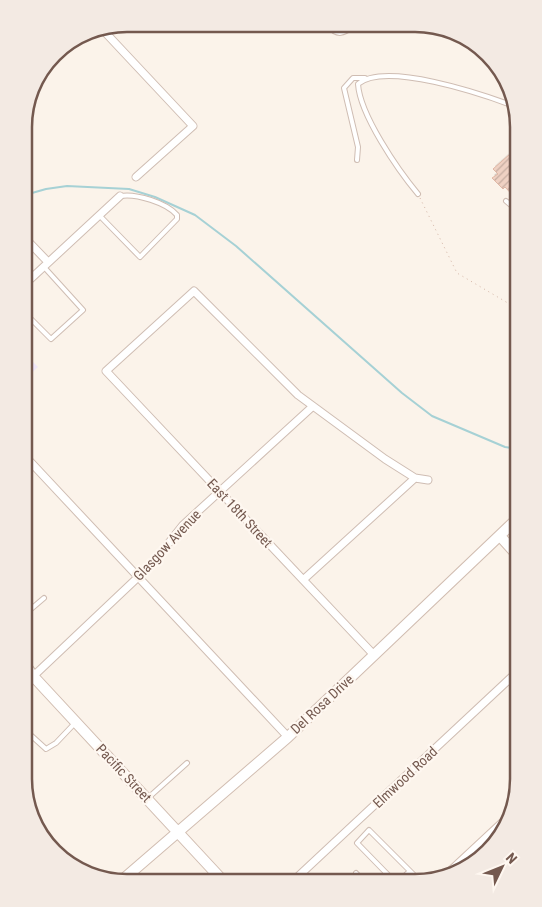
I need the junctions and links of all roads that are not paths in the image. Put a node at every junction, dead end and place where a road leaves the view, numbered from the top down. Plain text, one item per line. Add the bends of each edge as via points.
1 (107, 35) edge
2 (365, 78) junction
3 (506, 103) edge
4 (357, 160) dead end
5 (136, 177) dead end
6 (418, 194) road end
7 (120, 196) joint
8 (506, 201) dead end
9 (510, 204) edge
10 (99, 215) junction
11 (32, 247) edge
12 (46, 265) junction
13 (32, 278) edge
14 (32, 320) edge
15 (312, 407) junction
16 (32, 465) edge
17 (414, 478) junction
18 (428, 480) dead end
19 (219, 491) junction
20 (509, 527) edge
21 (500, 536) junction
22 (509, 546) edge
23 (138, 578) junction
24 (303, 580) junction
25 (44, 598) dead end
26 (32, 608) edge
27 (374, 655) junction
28 (33, 676) joint
29 (509, 679) edge
30 (76, 722) junction
31 (32, 736) edge
32 (288, 737) junction
33 (187, 763) dead end
34 (147, 799) junction
35 (179, 833) junction
36 (410, 871) junction
37 (130, 874) edge
38 (217, 874) edge
39 (301, 874) edge
40 (387, 874) edge
41 (406, 874) edge
42 (413, 874) edge

1 - 5 street via 193,126
2 - 3 lane via 391,76 459,87
2 - 4 lane via 353,78 344,88 358,147
2 - 6 lane via 358,84 359,98 401,174
7 - 10 street
7 - 10 lane via 134,196 162,205 173,210 177,219 140,258
8 - 9 lane
10 - 12 street
11 - 12 street
12 - 13 street
12 - 14 lane via 83,310 52,339
15 - 17 street
15 - 19 street, Glasgow Avenue
15 - 19 street, East 18th Street via 194,291 106,371
16 - 23 street
17 - 18 street
17 - 24 street
19 - 23 street, Glasgow Avenue via 183,525
19 - 24 street, East 18th Street
20 - 21 main road, Del Rosa Drive
21 - 22 main road
21 - 27 main road, Del Rosa Drive
23 - 28 street, Glasgow Avenue
23 - 32 street
24 - 27 street, East 18th Street
25 - 26 lane
27 - 32 main road, Del Rosa Drive
28 - 30 main road, Pacific Street
29 - 39 street, Elmwood Road
30 - 31 lane via 46,749
30 - 34 main road, Pacific Street
32 - 35 main road, Del Rosa Drive
33 - 34 lane
34 - 35 main road, Pacific Street
35 - 37 main road, Del Rosa Drive
35 - 38 main road, Pacific Street
36 - 40 lane via 369,830 357,843
36 - 41 lane
36 - 42 lane

